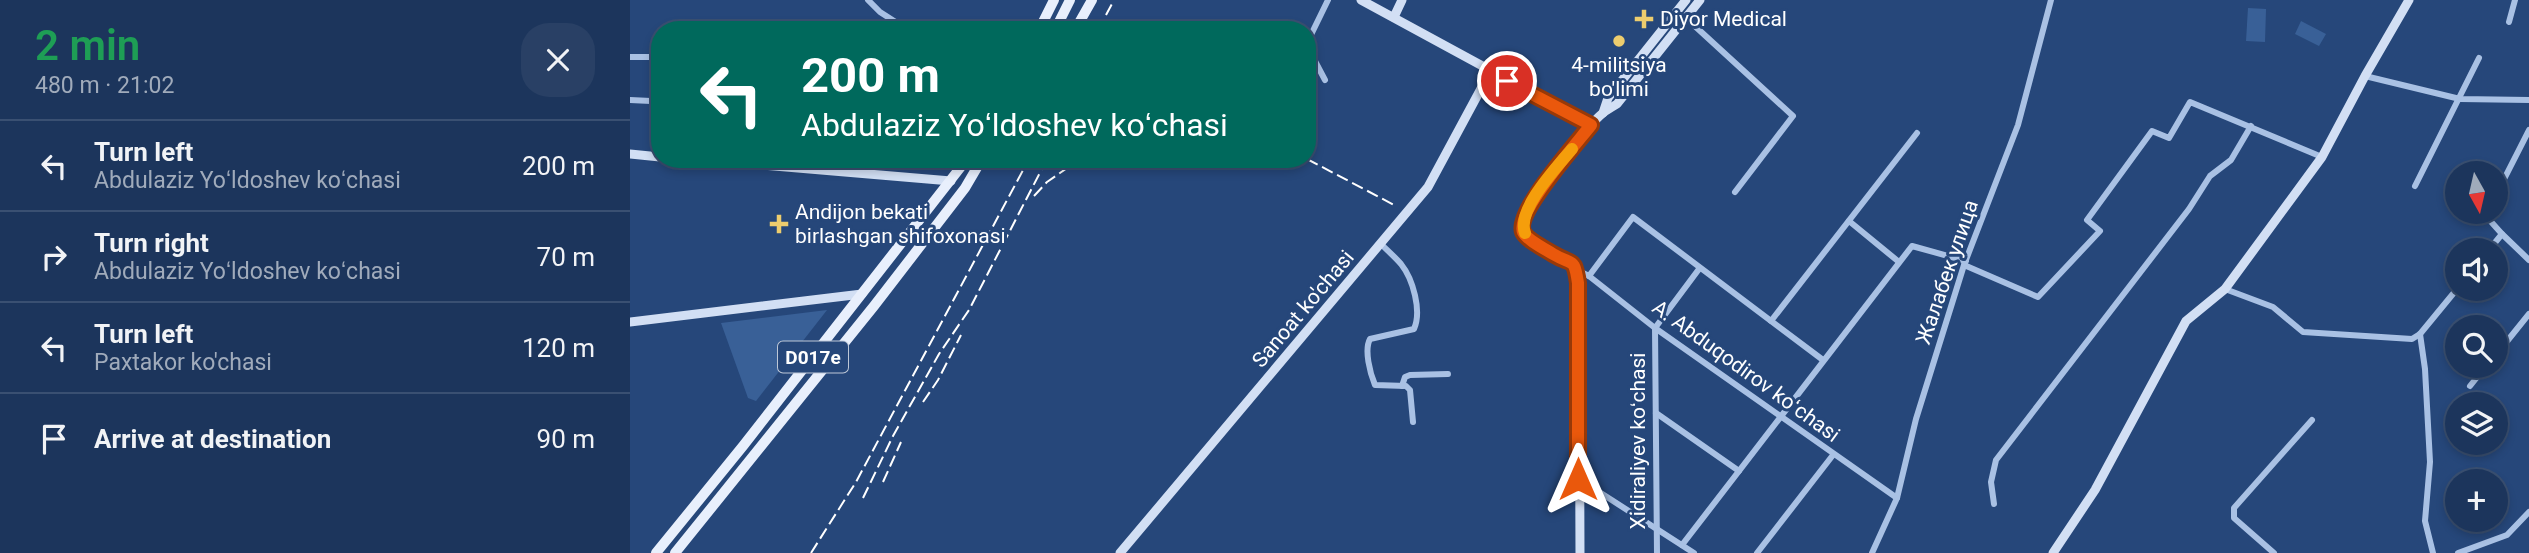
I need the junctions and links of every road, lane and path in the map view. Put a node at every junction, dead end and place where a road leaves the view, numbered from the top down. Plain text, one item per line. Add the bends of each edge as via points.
1 (868, 0) edge
2 (1054, 0) edge
3 (1070, 0) edge
4 (1092, 0) edge
5 (1098, 0) edge
6 (1328, 0) edge
7 (1361, 0) edge
8 (1402, 0) edge
9 (1686, 0) edge
10 (2050, 0) edge
11 (2409, 0) edge
12 (2515, 0) edge
13 (1699, 1) edge
14 (1394, 17) junction
15 (1686, 18) junction
16 (894, 21) edge
17 (1044, 21) edge
18 (1060, 21) edge
19 (1080, 21) edge
20 (1087, 21) edge
21 (2509, 22) dead end
22 (1316, 26) edge
23 (630, 57) edge
24 (651, 57) dead end
25 (2479, 58) dead end
26 (1316, 62) edge
27 (1490, 72) junction
28 (2365, 76) junction
29 (1325, 80) dead end
30 (2460, 99) junction
31 (630, 100) edge
32 (2529, 100) edge
33 (651, 101) edge
34 (1603, 114) junction
35 (1591, 125) junction
36 (2251, 126) junction
37 (2529, 130) edge
38 (1917, 133) dead end
39 (630, 154) edge
40 (651, 156) edge
41 (2322, 157) junction
42 (795, 168) edge
43 (866, 168) edge
44 (960, 168) edge
45 (977, 168) edge
46 (2508, 171) edge
47 (864, 174) junction
48 (951, 181) junction
49 (2415, 186) dead end
50 (1735, 192) dead end
51 (1849, 221) junction
52 (2493, 224) edge
53 (2502, 234) junction
54 (2499, 238) edge
55 (1381, 244) junction
56 (2529, 260) edge
57 (1899, 261) junction
58 (1965, 263) junction
59 (1699, 269) junction
60 (1577, 270) junction
61 (1589, 276) junction
62 (2225, 289) junction
63 (862, 294) junction
64 (2447, 301) edge
65 (2529, 314) edge
66 (1771, 321) junction
67 (630, 322) edge
68 (1655, 328) junction
69 (2420, 334) junction
70 (2508, 340) edge
71 (1823, 360) junction
72 (1448, 374) dead end
73 (2476, 378) edge
74 (1402, 386) junction
75 (2470, 386) dead end
76 (1656, 412) junction
77 (1782, 415) junction
78 (2312, 420) dead end
79 (1413, 422) dead end
80 (1833, 455) junction
81 (1739, 471) junction
82 (1578, 479) junction
83 (1897, 498) junction
84 (1994, 504) dead end
85 (2529, 512) edge
86 (1656, 528) junction
87 (1682, 545) junction
88 (656, 553) edge
89 (675, 553) edge
90 (1120, 553) edge
91 (1580, 553) edge
92 (1657, 553) edge
93 (1693, 553) edge
94 (1757, 553) edge
95 (1872, 553) edge
96 (2053, 553) edge
97 (2274, 553) edge
98 (2433, 553) edge
99 (2458, 553) edge

1 - 16 street
2 - 17 main road
3 - 18 main road
4 - 19 main road
5 - 20 main road
6 - 22 street
7 - 14 main road
8 - 14 main road
9 - 34 main road via 1608,98
10 - 58 street, Жалабек улица via 2018,125
11 - 28 main road
12 - 21 street
13 - 15 main road
14 - 27 main road
15 - 34 main road via 1617,104
15 - 50 street via 1793,116
23 - 24 street
25 - 30 street
26 - 29 street
27 - 35 main road
27 - 55 main road, Sanoat ko'chasi via 1428,187
28 - 30 street
28 - 41 main road
30 - 32 street
30 - 49 street
31 - 33 street
34 - 35 main road
35 - 60 main road via 1547,180 1522,225 1526,236 1573,262
36 - 41 street
36 - 58 street via 2190,102 2169,138 2152,131 2087,220 2100,231 2038,297
36 - 84 street via 2231,160 2210,176 1996,460
37 - 46 street
38 - 51 street
39 - 40 main road
41 - 62 main road
42 - 47 main road
43 - 47 street
44 - 48 main road, D017e
45 - 89 main road, D017e via 874,306
47 - 48 main road
48 - 63 main road, D017e
51 - 57 street
51 - 66 street
52 - 53 street
53 - 54 street
53 - 56 street
55 - 74 street via 1410,280 1416,326 1374,337 1367,346 1375,385
55 - 90 main road, Sanoat ko'chasi
57 - 58 street via 1912,246
57 - 71 street
58 - 83 street, Жалабек улица via 1916,419
59 - 61 street via 1633,217
59 - 66 street
59 - 68 street
60 - 61 street, A. Abduqodirov koʻchasi
60 - 82 main road
61 - 68 street, A. Abduqodirov koʻchasi
62 - 69 street via 2273,307 2303,332 2412,339
62 - 96 main road via 2186,321 2095,490
63 - 67 main road
63 - 88 main road, D017e
64 - 69 street
65 - 70 street
66 - 71 street
68 - 76 street, Xidiraliyev koʻchasi
68 - 77 street, A. Abduqodirov koʻchasi
69 - 98 street via 2430,462 2425,521
71 - 77 street
72 - 74 street via 1410,375
73 - 75 street
74 - 79 street via 1410,390
76 - 81 street
76 - 86 street, Xidiraliyev koʻchasi
77 - 80 street, A. Abduqodirov koʻchasi
77 - 81 street
78 - 97 street via 2234,508 2234,518
80 - 83 street, A. Abduqodirov koʻchasi
80 - 94 street
81 - 87 street
82 - 86 street
82 - 91 main road
83 - 95 street, Жалабек улица
85 - 99 street via 2507,535
86 - 87 street
86 - 92 street, Xidiraliyev koʻchasi
87 - 93 street

